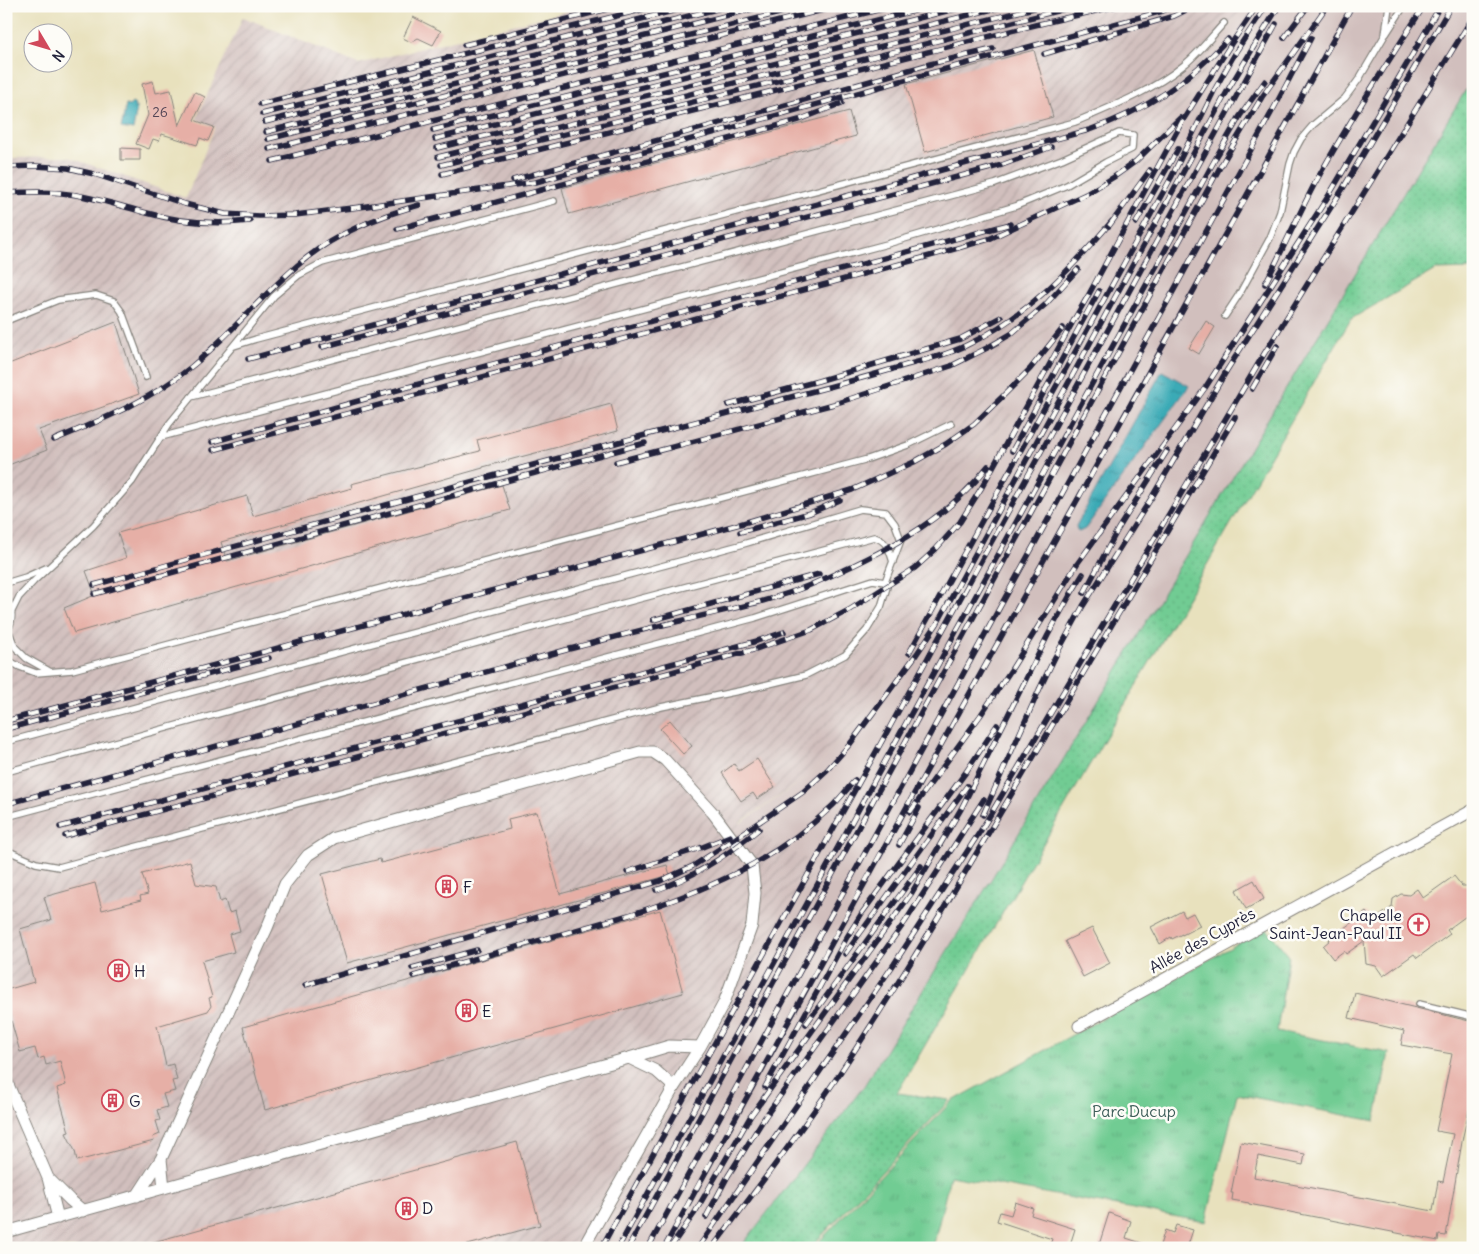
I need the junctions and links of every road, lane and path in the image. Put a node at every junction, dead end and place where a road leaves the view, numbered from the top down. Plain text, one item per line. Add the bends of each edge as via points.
1 (1389, 6) edge
2 (1404, 6) edge
3 (1224, 23) dead end
4 (1385, 35) junction
5 (554, 201) dead end
6 (1226, 316) dead end
7 (6, 321) edge
8 (234, 346) junction
9 (146, 377) dead end
10 (191, 398) junction
11 (951, 424) dead end
12 (161, 437) junction
13 (893, 562) junction
14 (50, 566) junction
15 (885, 582) junction
16 (6, 583) edge
17 (6, 602) edge
18 (8, 624) edge
19 (6, 659) edge
20 (49, 671) junction
21 (6, 742) edge
22 (6, 772) edge
23 (1473, 810) edge
24 (6, 817) edge
25 (6, 850) edge
26 (1419, 1004) dead end
27 (1473, 1016) edge
28 (1079, 1026) dead end
29 (700, 1048) junction
30 (629, 1058) junction
31 (6, 1080) edge
32 (674, 1087) junction
33 (161, 1159) junction
34 (48, 1178) junction
35 (164, 1188) junction
36 (137, 1196) junction
37 (83, 1211) junction
38 (58, 1218) junction
39 (6, 1232) edge
40 (584, 1248) edge

1 - 4 lane
2 - 4 lane
3 - 8 lane via 1184,65 1113,106 1075,122
4 - 6 lane via 1345,98 1301,139 1290,164 1280,212 1270,238
5 - 8 lane via 322,263 299,275 274,296
7 - 9 lane via 58,300 96,295 114,302 122,312
8 - 10 lane
10 - 12 lane
10 - 12 lane via 995,184 1119,133 1133,134 1132,149 1067,185 1016,206 887,244
11 - 20 lane via 908,445 868,459 72,670
12 - 14 lane via 132,482 93,526
13 - 15 lane
13 - 21 lane via 901,540 895,524 886,512 860,509 740,545
13 - 22 lane via 888,547 874,536
14 - 16 lane
14 - 18 lane via 19,597
15 - 24 lane via 873,580 755,618
15 - 25 lane via 887,587 881,607 868,630 845,655 806,676 661,707 59,867 36,863
17 - 18 street
18 - 20 lane via 15,647 26,658
19 - 20 lane via 36,673
23 - 28 street, Allée des Cyprès
26 - 27 lane
29 - 30 street via 669,1046
29 - 32 street
29 - 33 street via 724,1003 752,925 755,893 752,865 713,813 664,760 653,752 640,752 334,838 308,855 284,884
30 - 32 street via 656,1071
30 - 35 street
31 - 34 street
32 - 40 street
33 - 35 street
33 - 36 street
34 - 37 street
34 - 38 street
35 - 36 street
36 - 37 street
37 - 38 street
38 - 39 street

